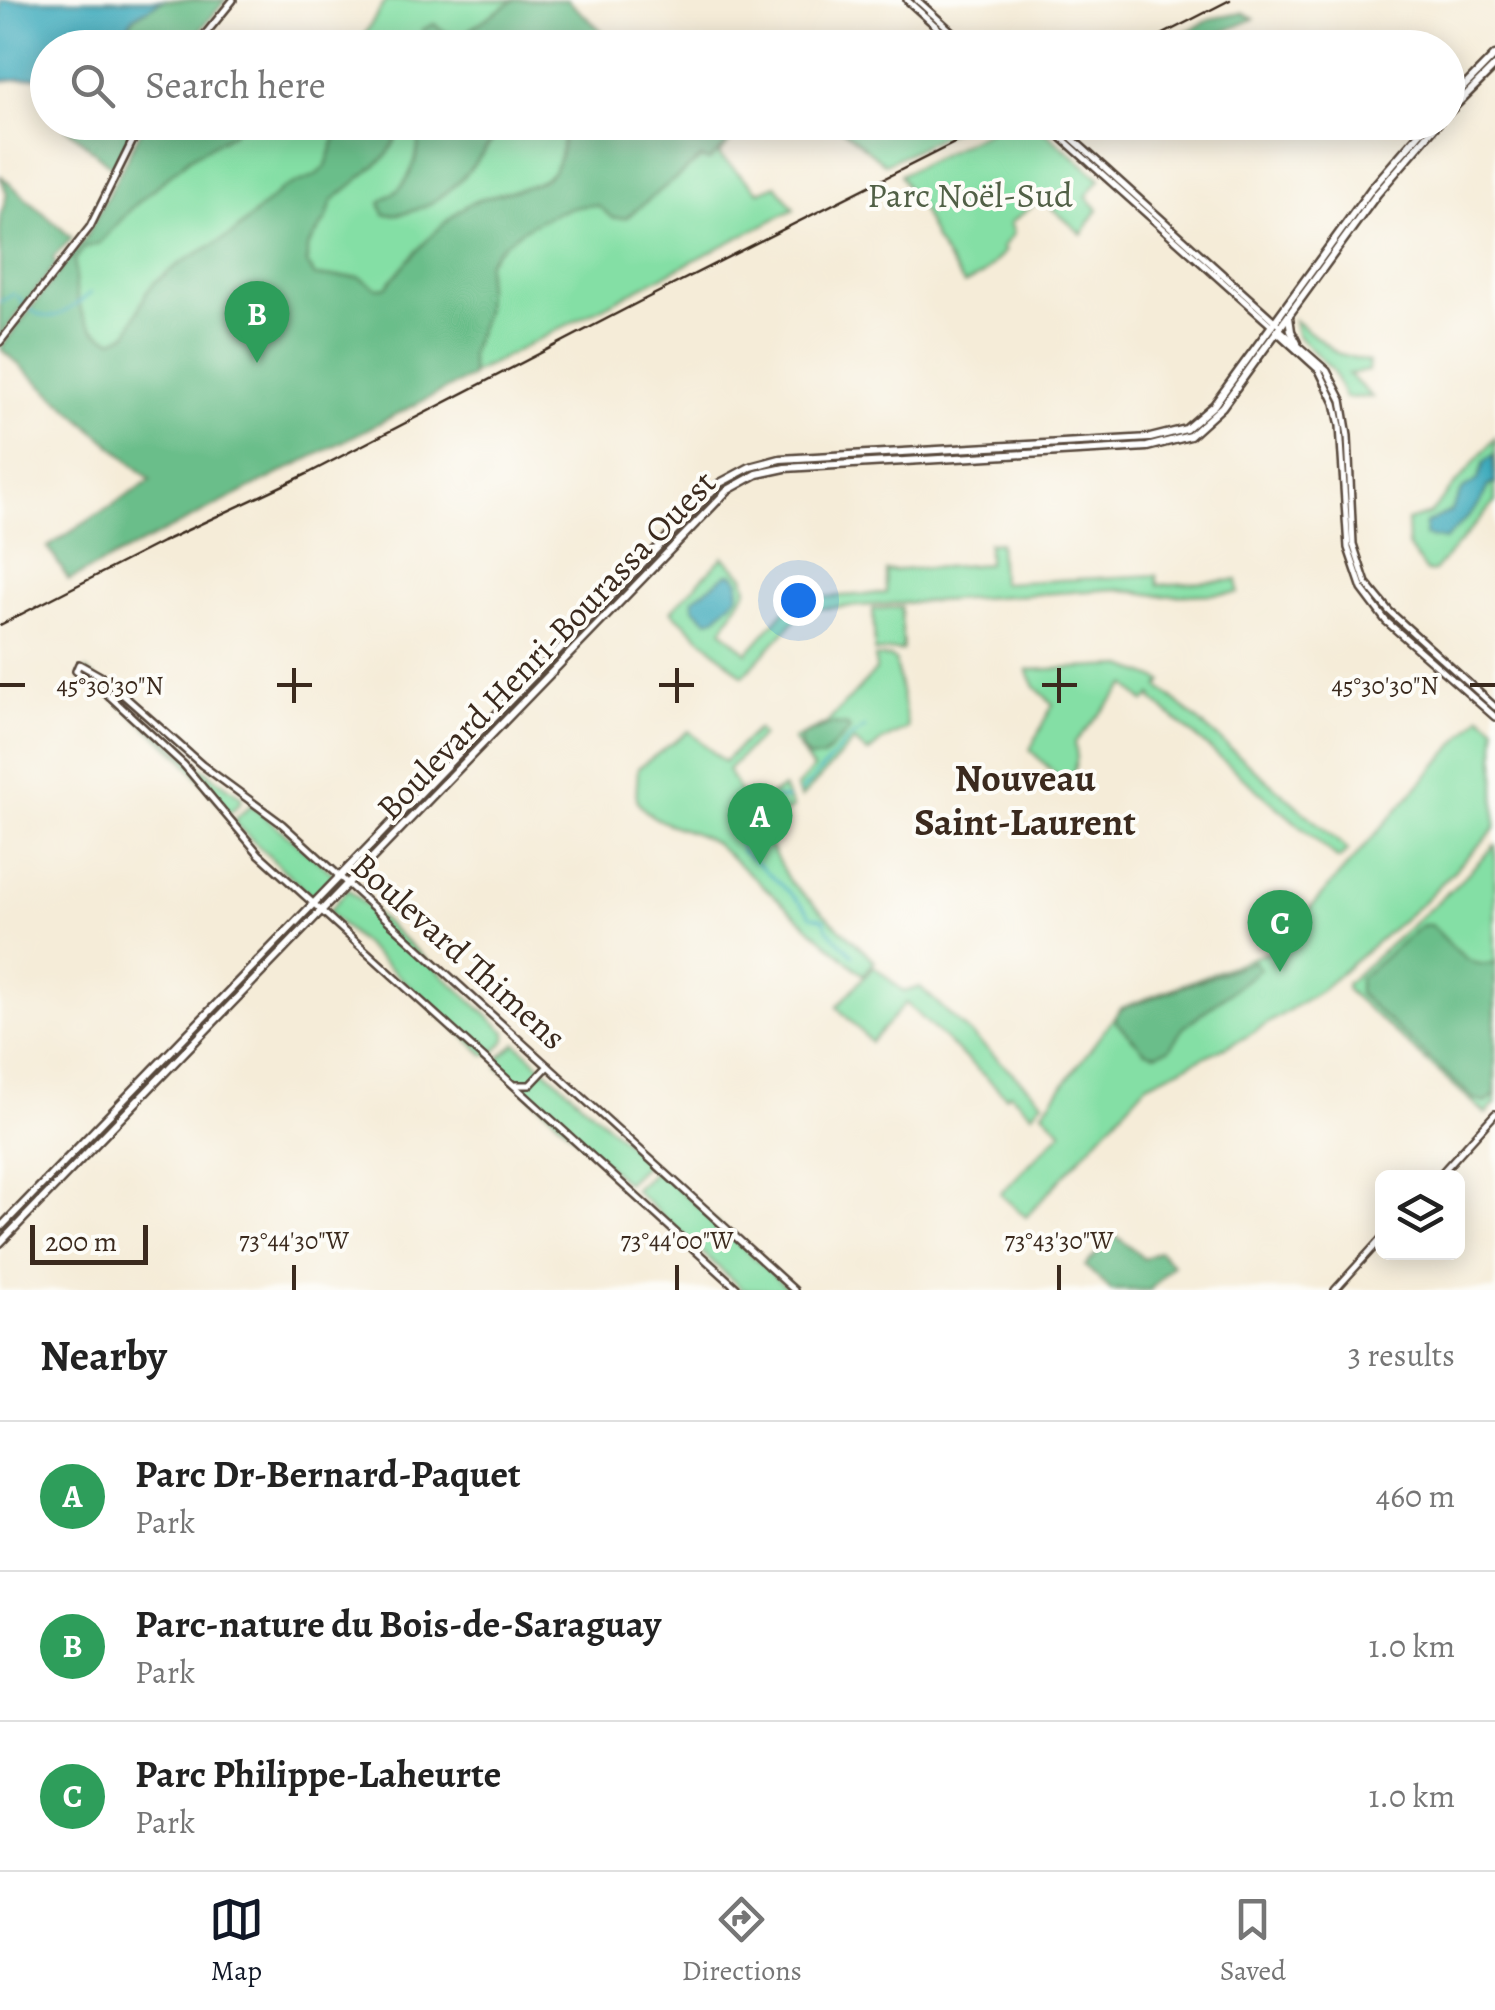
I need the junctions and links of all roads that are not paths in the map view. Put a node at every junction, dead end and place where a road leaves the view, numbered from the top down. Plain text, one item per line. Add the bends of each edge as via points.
1 (233, 0) edge
2 (907, 0) edge
3 (917, 0) edge
4 (209, 30) edge
5 (940, 30) edge
6 (950, 30) edge
7 (1495, 54) edge
8 (1495, 66) edge
9 (1465, 85) edge
10 (1465, 96) edge
11 (133, 140) edge
12 (1064, 140) edge
13 (1074, 140) edge
14 (1412, 140) edge
15 (1423, 140) edge
16 (1290, 316) junction
17 (1277, 327) junction
18 (0, 342) edge
19 (1298, 343) junction
20 (1495, 707) edge
21 (1495, 717) edge
22 (340, 876) junction
23 (348, 883) junction
24 (313, 904) junction
25 (321, 911) junction
26 (548, 1066) junction
27 (513, 1084) junction
28 (1495, 1114) edge
29 (1445, 1170) edge
30 (0, 1228) edge
31 (0, 1242) edge
32 (1375, 1246) edge
33 (739, 1290) edge
34 (794, 1290) edge
35 (1335, 1290) edge

1 - 4 street
2 - 5 street
3 - 6 street
7 - 9 main road
8 - 10 main road
11 - 18 street via 90,227
12 - 17 street
13 - 17 street
14 - 17 main road, Boulevard Henri-Bourassa Ouest
15 - 16 main road, Boulevard Henri-Bourassa Ouest
16 - 17 main road, Boulevard Henri-Bourassa Ouest
16 - 19 main road
17 - 19 street
17 - 21 street via 1319,370 1335,403 1347,545 1364,593
17 - 22 main road, Boulevard Henri-Bourassa Ouest via 1211,409 1166,436 780,459 734,474
17 - 23 main road, Boulevard Henri-Bourassa Ouest via 1214,417 1167,444 784,468 740,483
19 - 20 street via 1330,375 1343,404 1353,544 1366,583
22 - 23 street, Boulevard Thimens
22 - 24 main road, Boulevard Henri-Bourassa Ouest
22 - 24 street, Boulevard Thimens via 79,664 76,671 180,761 248,843
23 - 25 main road, Boulevard Henri-Bourassa Ouest
23 - 26 street, Boulevard Thimens
24 - 25 street, Boulevard Thimens
24 - 30 main road, Boulevard Henri-Bourassa Ouest
25 - 27 street, Boulevard Thimens
25 - 31 main road, Boulevard Henri-Bourassa Ouest
26 - 27 street via 530,1085
26 - 34 street, Boulevard Thimens
27 - 33 street, Boulevard Thimens
28 - 29 street
32 - 35 street

